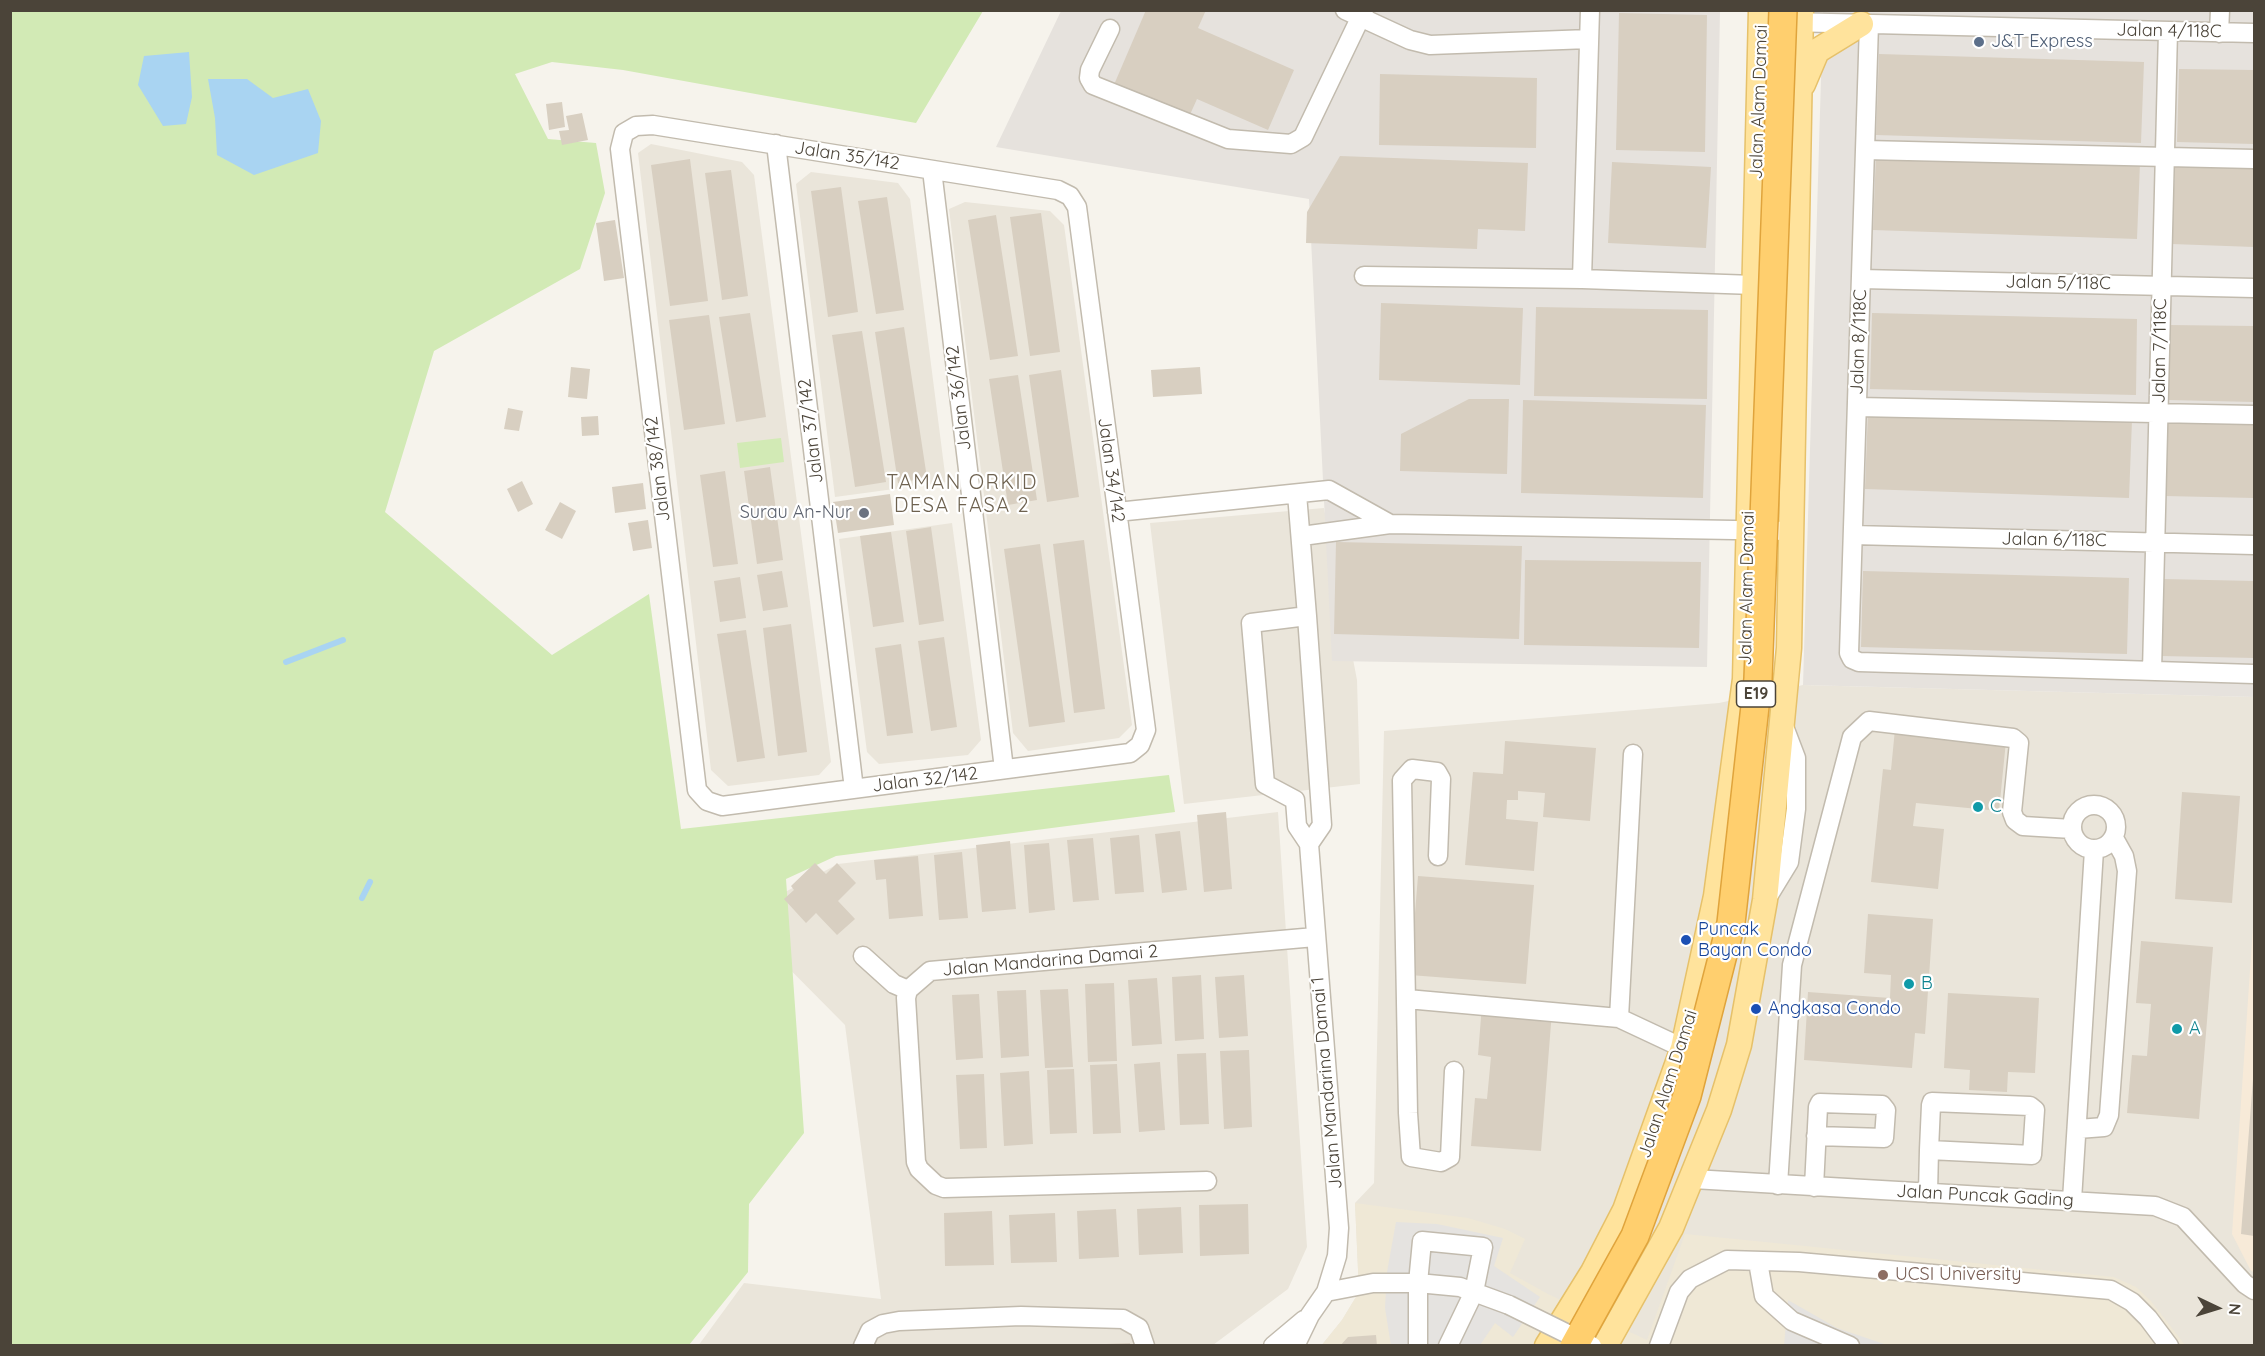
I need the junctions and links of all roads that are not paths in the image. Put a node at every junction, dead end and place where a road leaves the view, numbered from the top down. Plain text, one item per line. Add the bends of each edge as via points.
1 (1590, 10) edge
2 (2220, 10) edge
3 (1356, 13) edge
4 (1783, 14) edge
5 (1989, 19) edge
6 (1865, 24) junction
7 (1110, 29) dead end
8 (2168, 31) junction
9 (2219, 33) junction
10 (2254, 33) edge
11 (1589, 39) junction
12 (1798, 97) junction
13 (624, 133) joint
14 (776, 144) junction
15 (1865, 150) junction
16 (2165, 158) junction
17 (2254, 159) edge
18 (932, 170) junction
19 (1070, 196) joint
20 (1364, 276) dead end
21 (1582, 279) junction
22 (1861, 279) junction
23 (1754, 285) junction
24 (2162, 285) junction
25 (2254, 288) edge
26 (1857, 407) junction
27 (2158, 413) junction
28 (2254, 415) edge
29 (1297, 494) junction
30 (1117, 512) junction
31 (1390, 524) junction
32 (1749, 530) junction
33 (1791, 531) junction
34 (1853, 535) junction
35 (1302, 536) junction
36 (2156, 542) junction
37 (2254, 544) edge
38 (1307, 616) junction
39 (2152, 671) junction
40 (2254, 674) edge
41 (1140, 745) joint
42 (1633, 754) dead end
43 (1004, 770) junction
44 (854, 789) junction
45 (706, 801) joint
46 (2072, 829) junction
47 (2114, 838) junction
48 (1309, 844) junction
49 (2094, 850) junction
50 (1438, 856) dead end
51 (1315, 937) junction
52 (863, 956) dead end
53 (908, 990) junction
54 (1407, 999) junction
55 (1619, 1018) junction
56 (1683, 1048) junction
57 (1454, 1071) dead end
58 (2078, 1129) junction
59 (1816, 1136) dead end
60 (1929, 1150) junction
61 (1693, 1179) junction
62 (1207, 1181) dead end
63 (1778, 1185) junction
64 (1814, 1187) junction
65 (1928, 1193) junction
66 (2072, 1200) junction
67 (1758, 1262) junction
68 (1418, 1283) junction
69 (2251, 1287) edge
70 (1326, 1292) junction
71 (1474, 1292) junction
72 (1310, 1316) junction
73 (863, 1346) edge
74 (1145, 1346) edge
75 (1273, 1346) edge
76 (1295, 1346) edge
77 (1418, 1346) edge
78 (1448, 1346) edge
79 (1547, 1346) edge
80 (1574, 1346) edge
81 (1582, 1346) edge
82 (1592, 1346) edge
83 (1605, 1346) edge
84 (1659, 1346) edge
85 (1850, 1346) edge
86 (2169, 1346) edge

1 - 11 street
2 - 9 street
3 - 7 street via 1303,137 1291,144 1228,139 1093,85 1090,70
3 - 11 street via 1382,28 1430,45
4 - 6 street, Jalan 4/118C
4 - 12 main road, Jalan Alam Damai
4 - 23 main road, Jalan Alam Damai
4 - 80 highway, E19, bridge via 1758,679 1731,923 1687,1096 1635,1236
4 - 81 highway, E19 via 1766,681 1737,923 1693,1096 1642,1237
5 - 6 street, Jalan 4/118C
5 - 8 street, Jalan 4/118C
6 - 12 main road via 1817,51
6 - 15 street, Jalan 8/118C
8 - 9 street, Jalan 4/118C
8 - 16 street, Jalan 7/118C
9 - 10 street, Jalan 4/118C
11 - 21 street
12 - 33 main road, Jalan Alam Damai
13 - 14 street, Jalan 35/142 via 636,126 653,125
13 - 45 street, Jalan 38/142 via 620,149 697,790
14 - 18 street, Jalan 35/142
14 - 44 street, Jalan 37/142
15 - 16 street
15 - 22 street, Jalan 8/118C
16 - 17 street
16 - 24 street, Jalan 7/118C
18 - 19 street, Jalan 35/142 via 1058,190
18 - 43 street, Jalan 36/142
19 - 30 street, Jalan 34/142 via 1077,207
20 - 21 street
21 - 23 street
22 - 24 street, Jalan 5/118C
22 - 26 street, Jalan 8/118C
23 - 32 main road, Jalan Alam Damai
24 - 25 street, Jalan 5/118C
24 - 27 street, Jalan 7/118C
26 - 27 street
26 - 34 street, Jalan 8/118C
27 - 28 street
27 - 36 street, Jalan 7/118C
29 - 30 street
29 - 31 street via 1329,490
29 - 35 street
30 - 41 street, Jalan 34/142 via 1146,730
31 - 32 street
31 - 35 street
32 - 33 street
32 - 56 main road, Jalan Alam Damai via 1745,679 1716,896
33 - 61 main road, Jalan Alam Damai via 1789,648 1766,900 1739,1045
34 - 36 street, Jalan 6/118C
34 - 39 street, Jalan 8/118C via 1849,653 1852,660
35 - 38 street
36 - 37 street, Jalan 6/118C
36 - 39 street, Jalan 7/118C
38 - 48 street via 1322,825
38 - 48 street via 1251,623 1265,784 1295,800 1297,826
39 - 40 street
41 - 43 street, Jalan 32/142 via 1130,753
42 - 55 street
43 - 44 street, Jalan 32/142
44 - 45 street, Jalan 32/142 via 722,806
46 - 47 street via 2080,810 2102,806 2116,823
46 - 49 street via 2082,846
46 - 63 street via 2024,826 2015,820 2012,812 2019,743 2013,738 1869,721 1852,736 1794,956
47 - 49 street
47 - 58 street via 2127,871 2109,1115 2104,1127
48 - 51 street, Jalan Mandarina Damai 1
49 - 58 street
50 - 54 street via 1441,779 1437,772 1412,769 1402,780
51 - 53 street, Jalan Mandarina Damai 2 via 930,971
51 - 70 street, Jalan Mandarina Damai 1 via 1339,1228 1337,1256
52 - 53 street via 894,984
53 - 62 street via 916,1162 936,1185 944,1188
54 - 55 street
54 - 57 street via 1411,1157 1441,1162 1450,1157
55 - 56 street
56 - 79 main road, Jalan Alam Damai via 1625,1209 1593,1272
58 - 66 street
59 - 64 street
60 - 60 street via 2032,1155 2035,1110 2031,1106 1932,1102
60 - 65 street
61 - 63 street, Jalan Puncak Gading
61 - 83 main road, Jalan Alam Damai via 1671,1228
63 - 64 street, Jalan Puncak Gading
64 - 65 street, Jalan Puncak Gading
65 - 66 street, Jalan Puncak Gading
66 - 69 street, Jalan Puncak Gading via 2155,1206 2183,1217
67 - 84 street via 1727,1260 1690,1279 1679,1292
67 - 85 street via 1764,1296 1792,1322
67 - 86 street via 1799,1262 2111,1290 2132,1302
68 - 70 street via 1373,1283
68 - 71 street
68 - 71 street via 1422,1241 1483,1247
68 - 77 street
70 - 72 street, Jalan Mandarina Damai 1
71 - 78 street
71 - 82 street, bridge
72 - 75 street, Jalan Mandarina Damai 1
72 - 76 street, Jalan Mandarina Damai 1
73 - 74 street via 870,1331 883,1324 1021,1316 1123,1319 1139,1328

